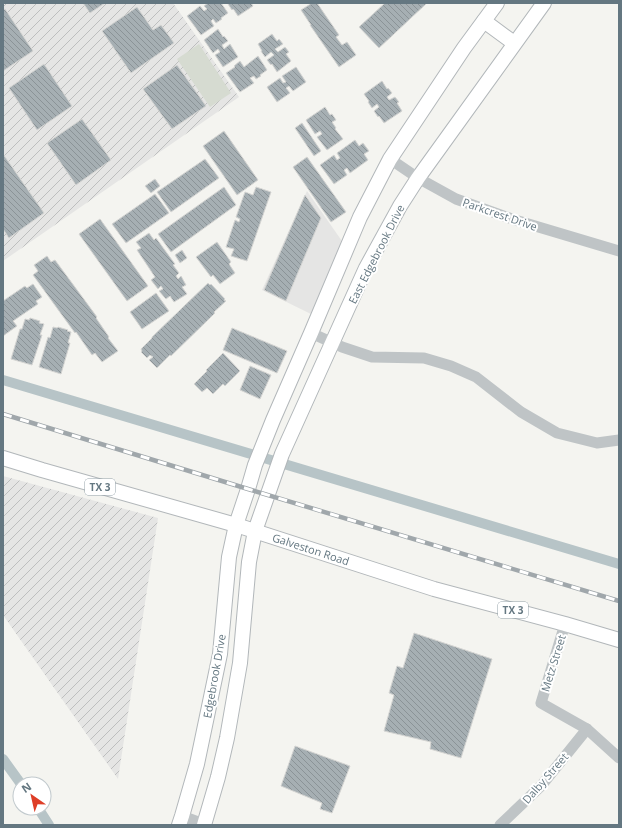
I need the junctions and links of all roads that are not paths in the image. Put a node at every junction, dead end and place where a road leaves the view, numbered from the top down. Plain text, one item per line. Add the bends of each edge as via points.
1 (497, 3) edge
2 (544, 3) edge
3 (484, 21) junction
4 (514, 43) junction
5 (390, 159) junction
6 (418, 178) junction
7 (619, 251) edge
8 (311, 333) junction
9 (332, 343) junction
10 (619, 440) edge
11 (3, 458) edge
12 (236, 525) junction
13 (256, 531) junction
14 (565, 624) junction
15 (619, 640) edge
16 (214, 685) junction
17 (235, 690) junction
18 (587, 729) junction
19 (619, 758) edge
20 (181, 821) edge
21 (205, 825) edge
22 (500, 825) edge

1 - 3 main road
2 - 4 main road, East Edgebrook Drive
3 - 4 main road
3 - 5 main road
4 - 6 main road, East Edgebrook Drive
5 - 6 street, Parkcrest Drive
5 - 8 main road via 360,217
6 - 7 street, Parkcrest Drive via 456,199 515,220
6 - 9 main road, East Edgebrook Drive via 366,268
8 - 9 street
8 - 12 main road via 254,465
9 - 10 street via 372,357 424,358 451,366 476,377 521,412 557,433 597,443
9 - 13 main road, East Edgebrook Drive via 282,454
11 - 12 main road, Galveston Road / TX 3
12 - 13 main road, Galveston Road / TX 3
12 - 16 main road, Edgebrook Drive via 229,557 220,654
13 - 14 main road, Galveston Road / TX 3 via 427,587
13 - 17 main road, Edgebrook Drive via 249,562 240,663
14 - 15 main road, Galveston Road / TX 3
14 - 18 street, Metz Street via 541,703
16 - 17 main road
16 - 20 main road, Edgebrook Drive via 197,764
17 - 21 main road, Edgebrook Drive via 227,738
18 - 19 street, Metz Street
18 - 22 street, Dalby Street via 541,786
20 - 21 street

